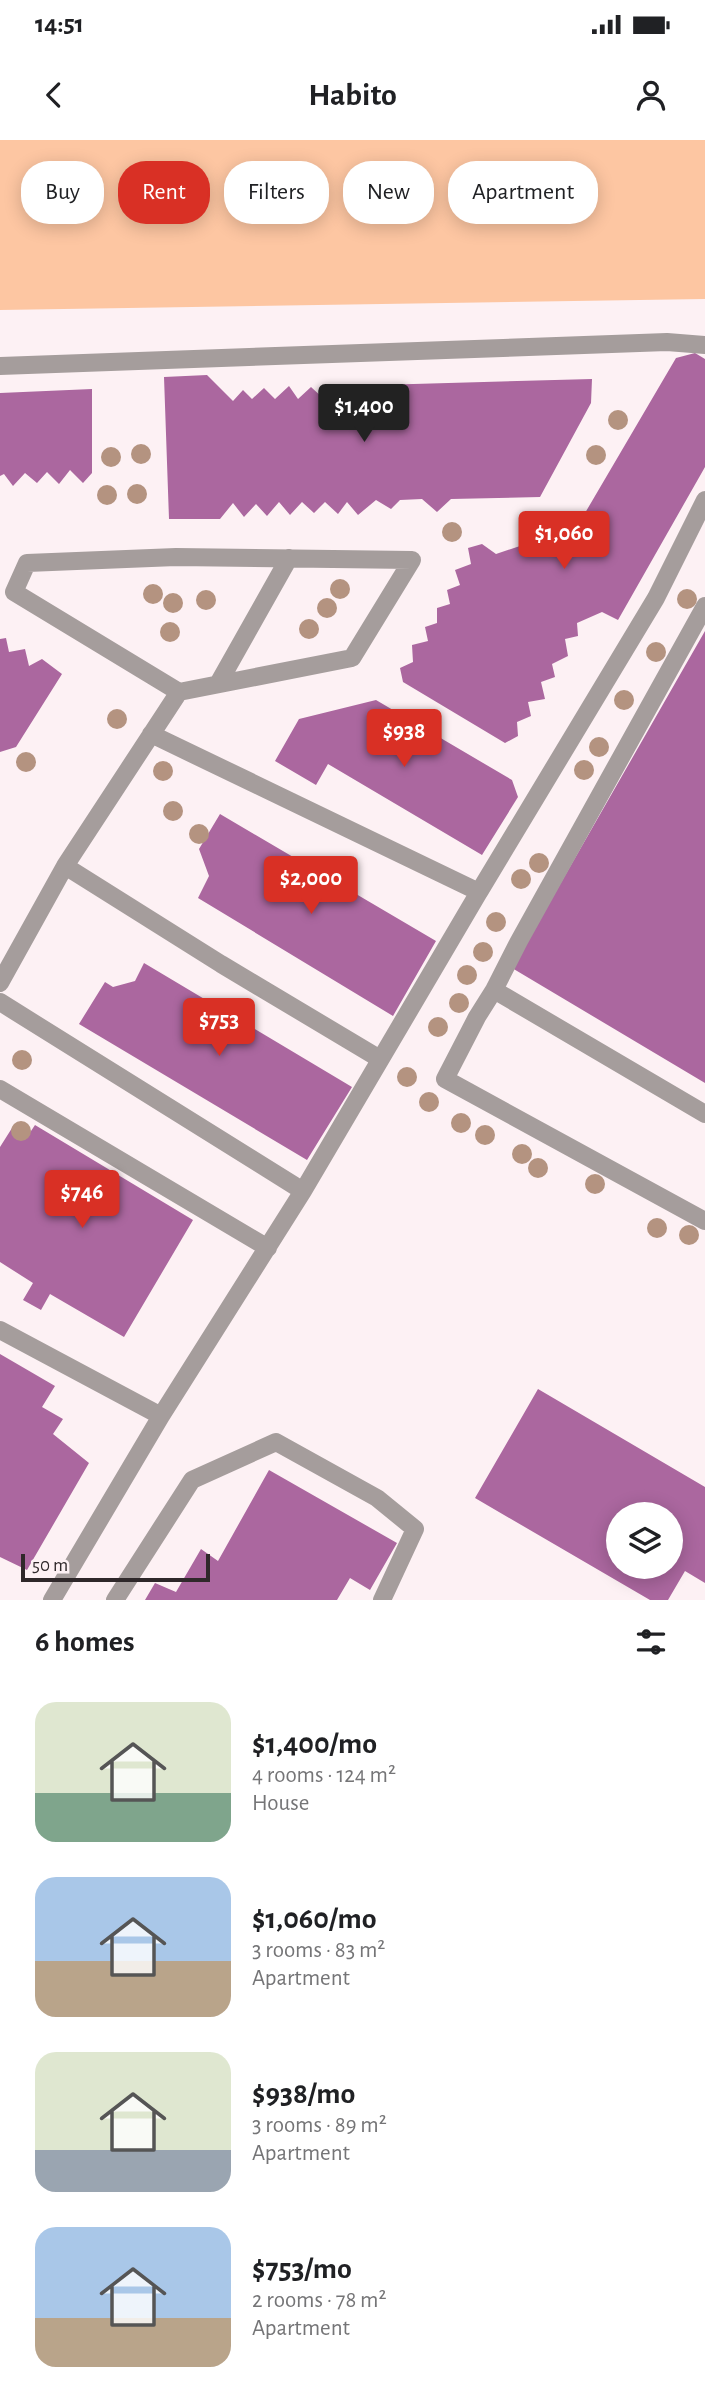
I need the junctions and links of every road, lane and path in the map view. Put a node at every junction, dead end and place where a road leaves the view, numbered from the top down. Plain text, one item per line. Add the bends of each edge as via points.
1 (705, 345) edge
2 (0, 366) edge
3 (705, 500) edge
4 (289, 558) junction
5 (705, 606) edge
6 (218, 684) junction
7 (179, 692) junction
8 (151, 734) junction
9 (65, 866) junction
10 (480, 892) junction
11 (0, 982) edge
12 (494, 990) junction
13 (0, 1002) edge
14 (380, 1059) junction
15 (0, 1089) edge
16 (705, 1114) edge
17 (303, 1191) junction
18 (705, 1221) edge
19 (268, 1248) junction
20 (0, 1331) edge
21 (161, 1416) junction
22 (52, 1600) edge
23 (115, 1600) edge
24 (382, 1600) edge

1 - 2 street via 667,342
3 - 10 street via 656,598
4 - 6 street
4 - 6 street via 412,560 352,658
4 - 7 street via 27,563 14,593
5 - 12 street
6 - 7 street
7 - 8 street
8 - 9 street
8 - 10 street
9 - 11 street
9 - 14 street
10 - 14 street
12 - 16 street
12 - 18 street via 445,1079
13 - 17 street
14 - 17 street
15 - 19 street
17 - 19 street
19 - 21 street
20 - 21 street
21 - 22 street
23 - 24 street via 192,1480 276,1442 377,1498 415,1529

